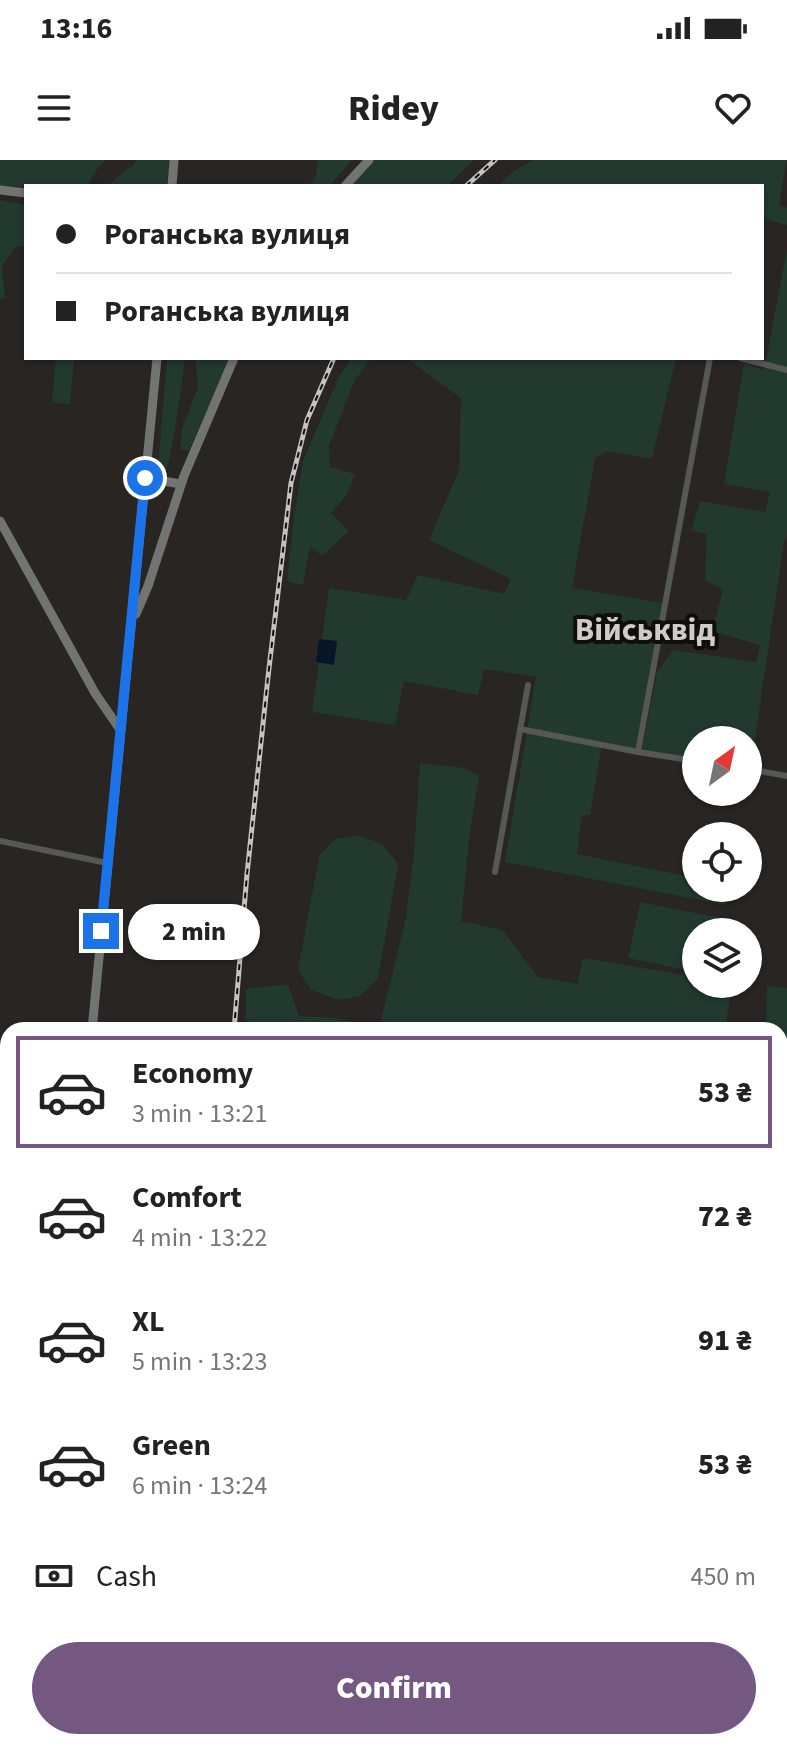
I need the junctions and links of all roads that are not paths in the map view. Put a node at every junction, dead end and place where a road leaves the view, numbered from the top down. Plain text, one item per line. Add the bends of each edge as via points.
1 (174, 160) edge
2 (369, 160) edge
3 (172, 184) edge
4 (347, 184) edge
5 (0, 190) edge
6 (24, 193) edge
7 (157, 360) edge
8 (233, 360) edge
9 (710, 360) edge
10 (748, 360) edge
11 (787, 370) edge
12 (145, 478) junction
13 (181, 484) junction
14 (0, 521) edge
15 (132, 625) junction
16 (528, 685) dead end
17 (520, 729) junction
18 (121, 731) junction
19 (638, 752) junction
20 (682, 759) edge
21 (762, 771) edge
22 (787, 776) edge
23 (0, 841) edge
24 (107, 863) junction
25 (495, 872) dead end
26 (93, 1022) edge

1 - 3 main road
2 - 4 main road
5 - 6 main road
7 - 12 main road
8 - 13 main road
9 - 19 street
10 - 11 street
12 - 13 main road
12 - 15 main road
13 - 15 main road
14 - 18 main road
15 - 18 main road
16 - 17 street
17 - 19 street
17 - 25 street
18 - 24 main road
19 - 20 street
21 - 22 street
23 - 24 street
24 - 26 main road

